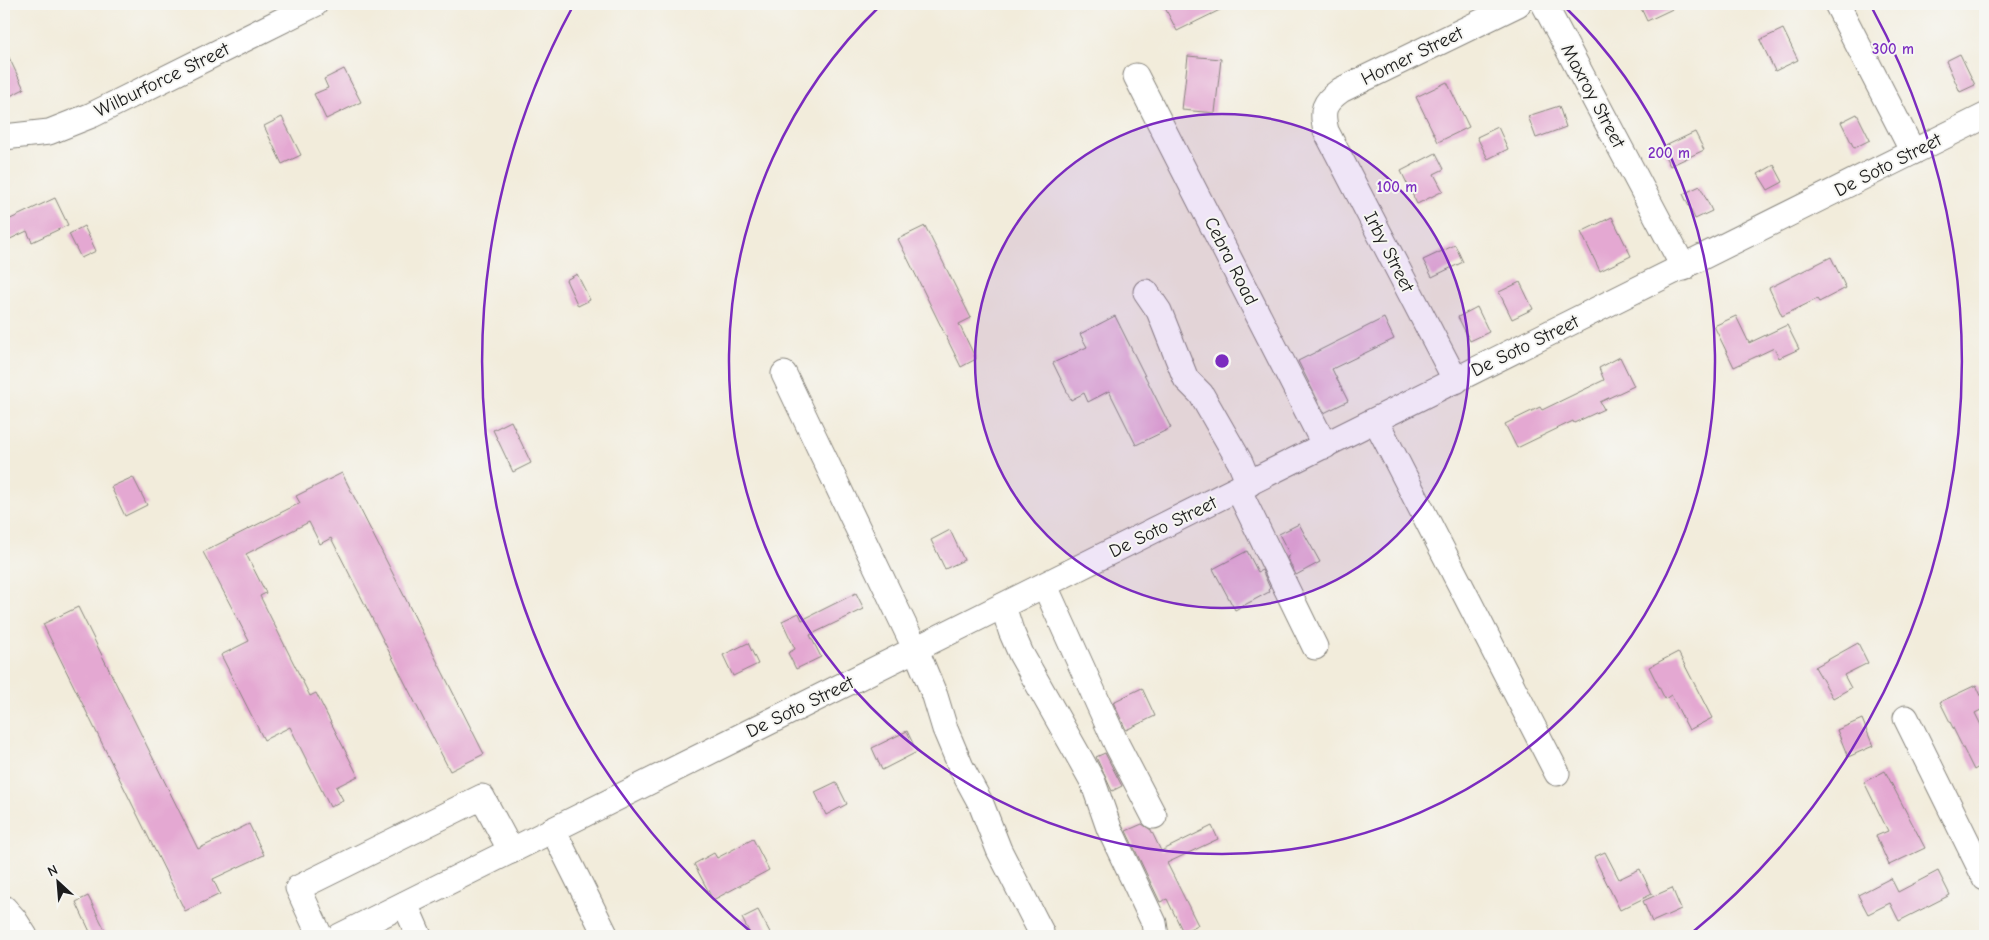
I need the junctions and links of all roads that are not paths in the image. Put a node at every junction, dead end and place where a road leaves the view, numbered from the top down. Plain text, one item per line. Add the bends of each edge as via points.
1 (315, 4) edge
2 (1518, 4) edge
3 (1544, 4) edge
4 (1837, 4) edge
5 (1136, 76) dead end
6 (1334, 96) joint
7 (1985, 116) edge
8 (4, 137) edge
9 (1913, 152) junction
10 (1684, 268) junction
11 (1146, 292) dead end
12 (784, 374) dead end
13 (1456, 381) junction
14 (1376, 420) junction
15 (1325, 446) junction
16 (1244, 487) junction
17 (1045, 586) junction
18 (1003, 606) junction
19 (1315, 647) dead end
20 (916, 650) junction
21 (1906, 718) dead end
22 (1557, 773) dead end
23 (1154, 816) dead end
24 (553, 830) junction
25 (511, 851) junction
26 (1985, 878) edge
27 (405, 904) junction
28 (4, 908) edge
29 (1041, 932) dead end
30 (24, 936) edge
31 (320, 936) edge
32 (340, 936) edge
33 (419, 936) edge
34 (606, 936) edge
35 (1156, 936) edge

1 - 8 street, Wilburforce Street via 92,115 49,132
2 - 6 street, Homer Street
3 - 10 street, Maxroy Street
4 - 9 street
5 - 15 street, Cebra Road
6 - 13 street, Irby Street via 1324,107 1326,131
7 - 9 street, De Soto Street
9 - 10 street, De Soto Street
10 - 13 street, De Soto Street
11 - 16 street via 1159,311 1186,379 1202,394 1240,462
12 - 20 street
13 - 14 street, De Soto Street
14 - 15 street, De Soto Street
14 - 22 street
15 - 16 street, De Soto Street
16 - 17 street, De Soto Street
16 - 19 street
17 - 18 street, De Soto Street
17 - 23 street via 1113,737
18 - 20 street, De Soto Street
18 - 35 street via 1021,654 1092,782 1109,828 1154,923
20 - 24 street, De Soto Street
20 - 29 street via 945,729 999,850
21 - 26 street
24 - 25 street, De Soto Street
24 - 34 street
25 - 27 street, De Soto Street
25 - 31 street via 482,797 298,888
27 - 32 street, De Soto Street
27 - 33 street
28 - 30 street

